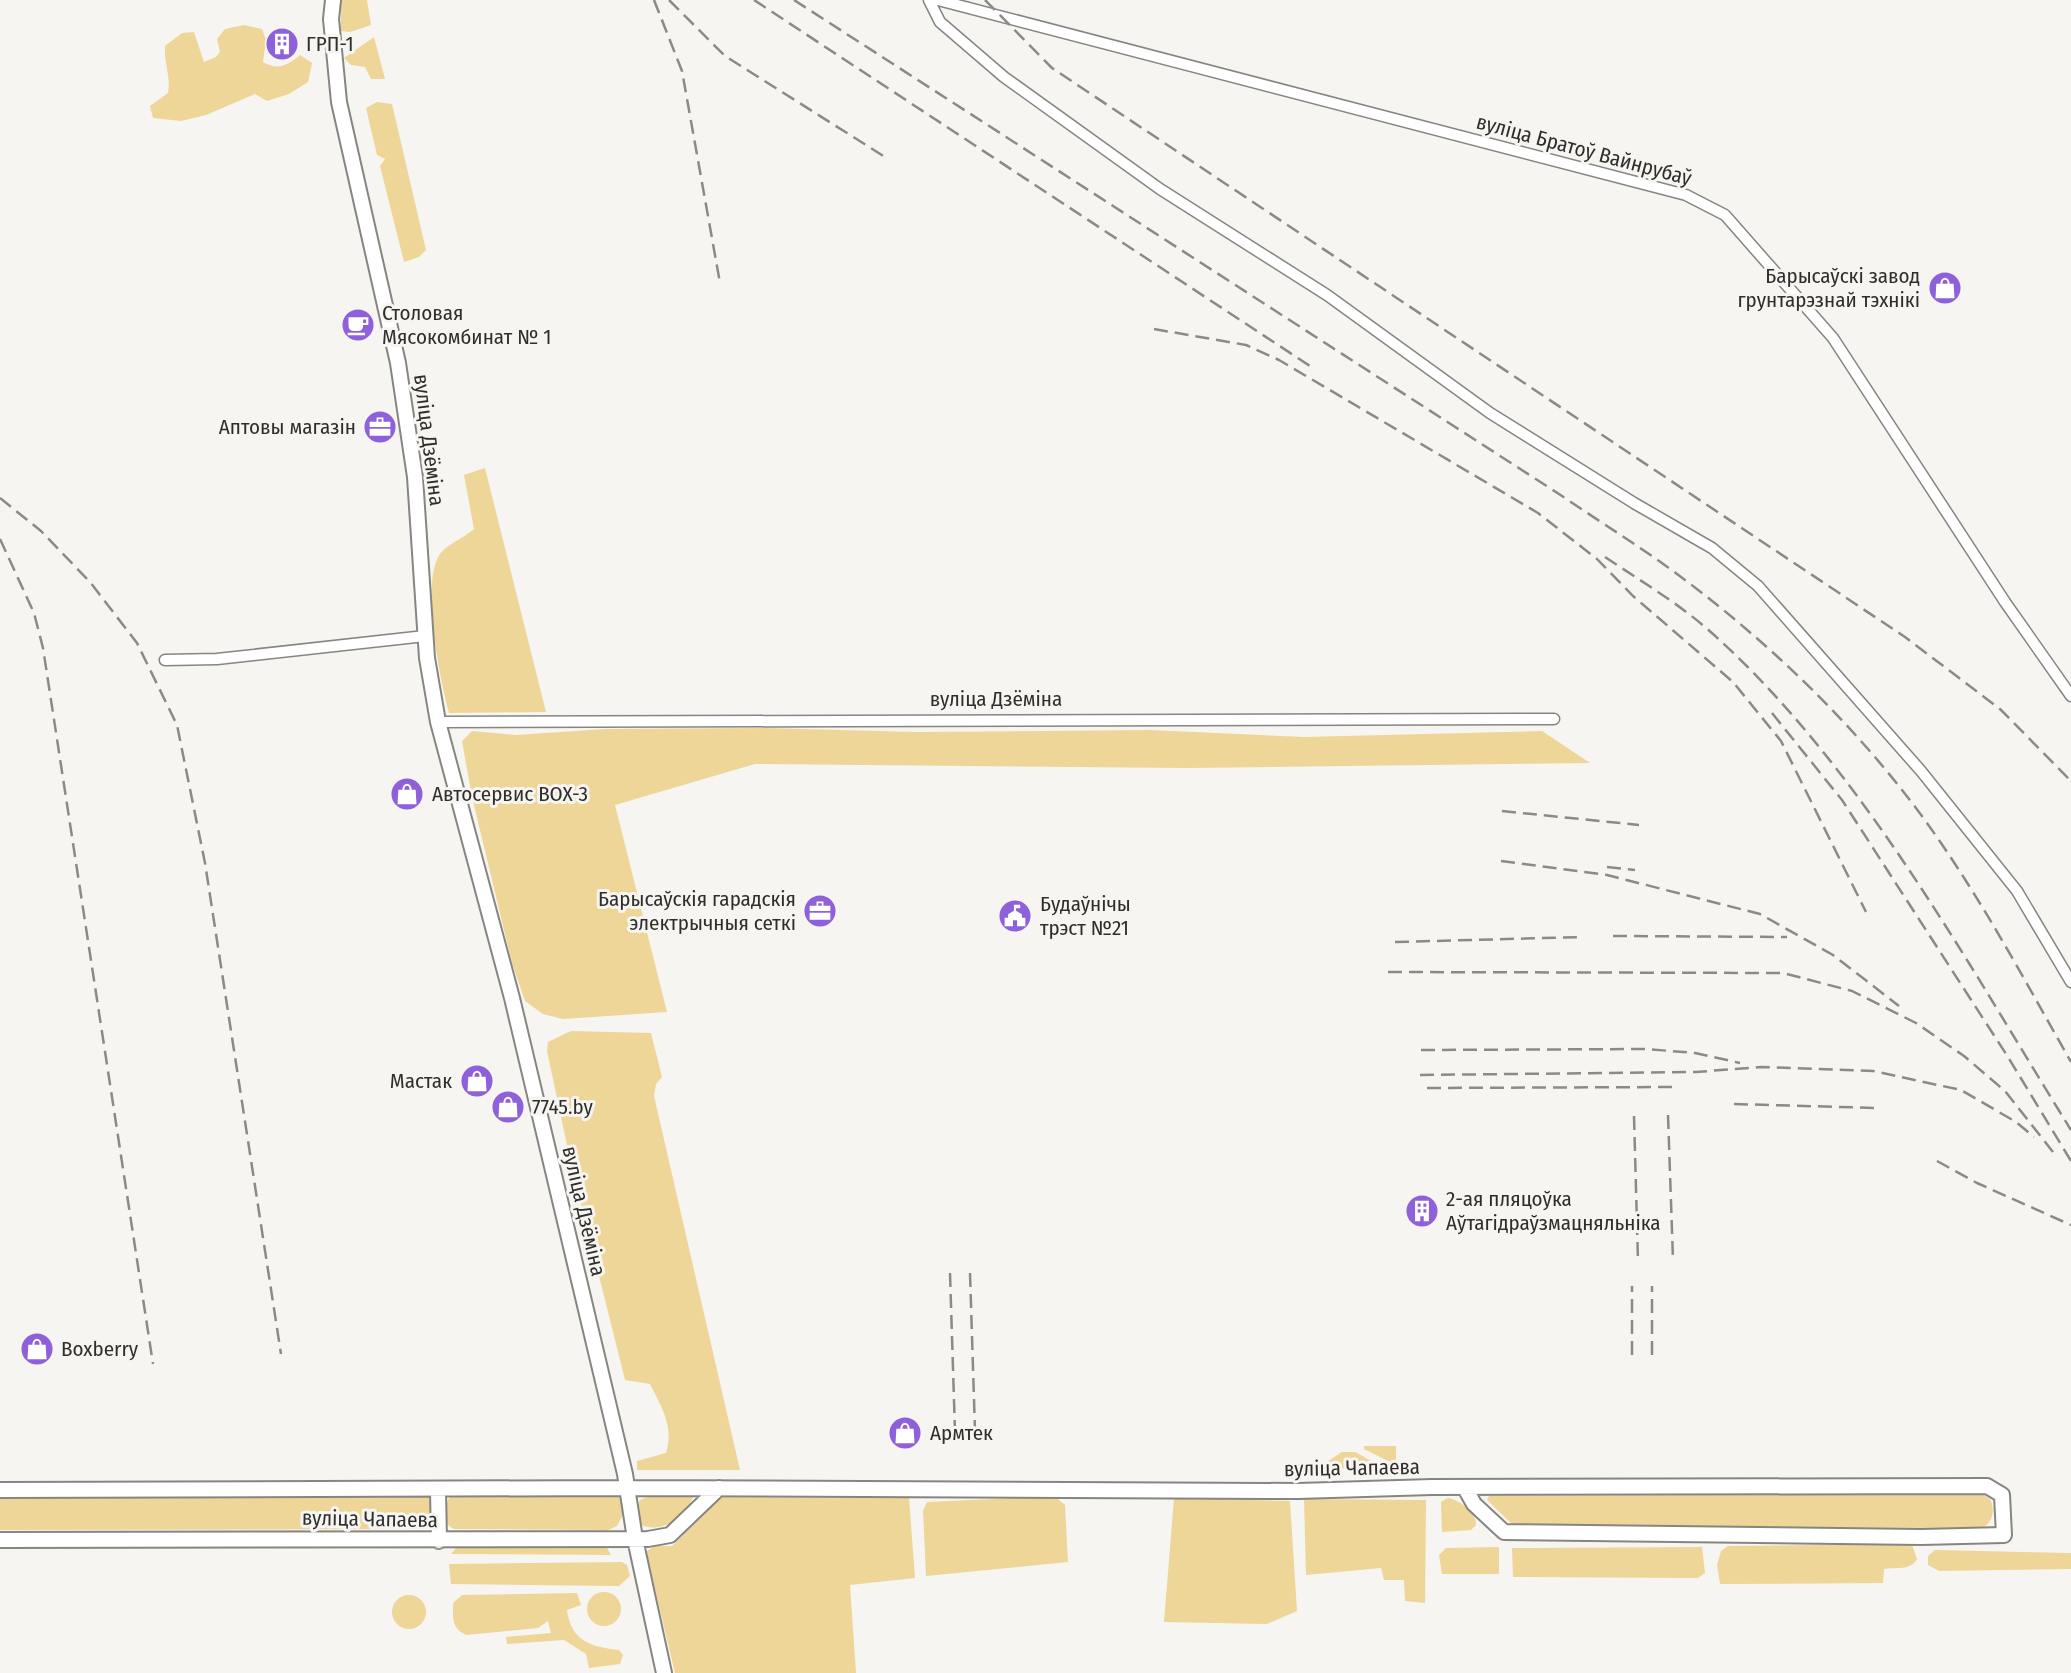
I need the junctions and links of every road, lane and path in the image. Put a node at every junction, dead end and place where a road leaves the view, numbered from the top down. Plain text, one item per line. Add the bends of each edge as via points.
1 (332, 0) edge
2 (929, 0) edge
3 (937, 0) edge
4 (425, 636) junction
5 (165, 660) dead end
6 (2071, 696) edge
7 (1554, 719) dead end
8 (438, 722) junction
9 (2071, 982) edge
10 (626, 1488) junction
11 (719, 1488) junction
12 (1465, 1488) junction
13 (0, 1490) edge
14 (438, 1490) junction
15 (635, 1539) junction
16 (0, 1540) edge
17 (439, 1541) junction
18 (664, 1673) edge

1 - 4 main road, вуліца Дзёміна via 339,102 398,363 413,463
2 - 9 street via 940,22 1004,77 1160,189 1327,295 1490,413 1712,548 1749,579 1921,771 2008,880
3 - 6 street, вуліца Братоў Вайнрубаў via 1686,195 1725,215 1833,338
4 - 5 street via 216,659
4 - 8 main road, вуліца Дзёміна
7 - 8 street, вуліца Дзёміна
8 - 10 main road, вуліца Дзёміна via 512,998
10 - 11 main road, вуліца Чапаева
10 - 14 main road, вуліца Чапаева
10 - 15 main road, вуліца Дзёміна
11 - 12 main road, вуліца Чапаева
11 - 15 main road, вуліца Чапаева via 670,1535
12 - 12 main road, вуліца Чапаева via 1987,1486 2002,1495 2004,1535 1504,1532 1474,1504
13 - 14 main road, вуліца Чапаева
14 - 17 main road
15 - 17 main road, вуліца Чапаева
15 - 18 main road, вуліца Дзёміна
16 - 17 main road, вуліца Чапаева

